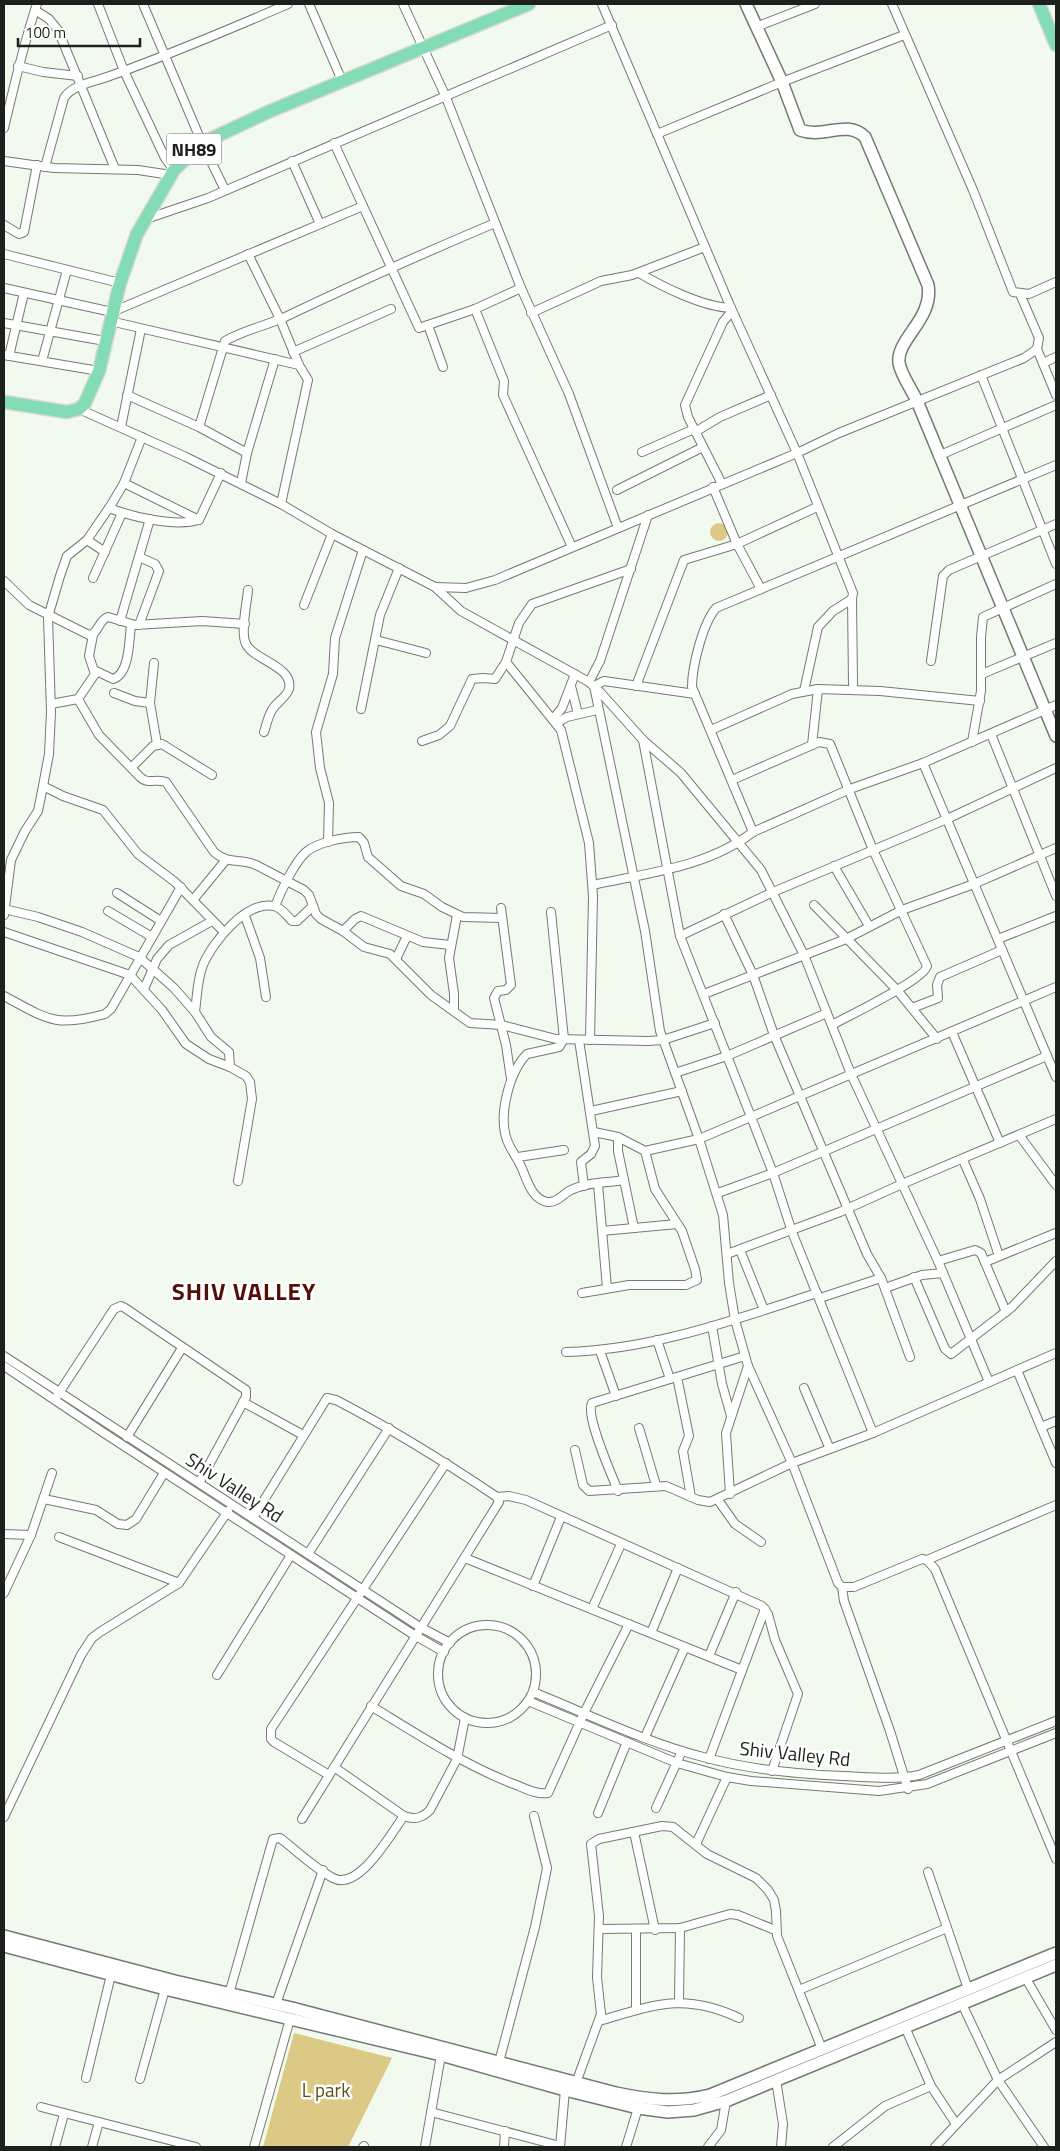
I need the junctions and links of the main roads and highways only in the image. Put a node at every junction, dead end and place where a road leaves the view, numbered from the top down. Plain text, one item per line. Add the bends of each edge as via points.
1 (529, 4) edge
2 (1039, 4) edge
3 (1056, 45) edge
4 (5, 405) edge

1 - 4 main road, NH89 via 268,112 202,143 173,172 128,256 99,370 88,398 79,409 67,412
2 - 3 main road

